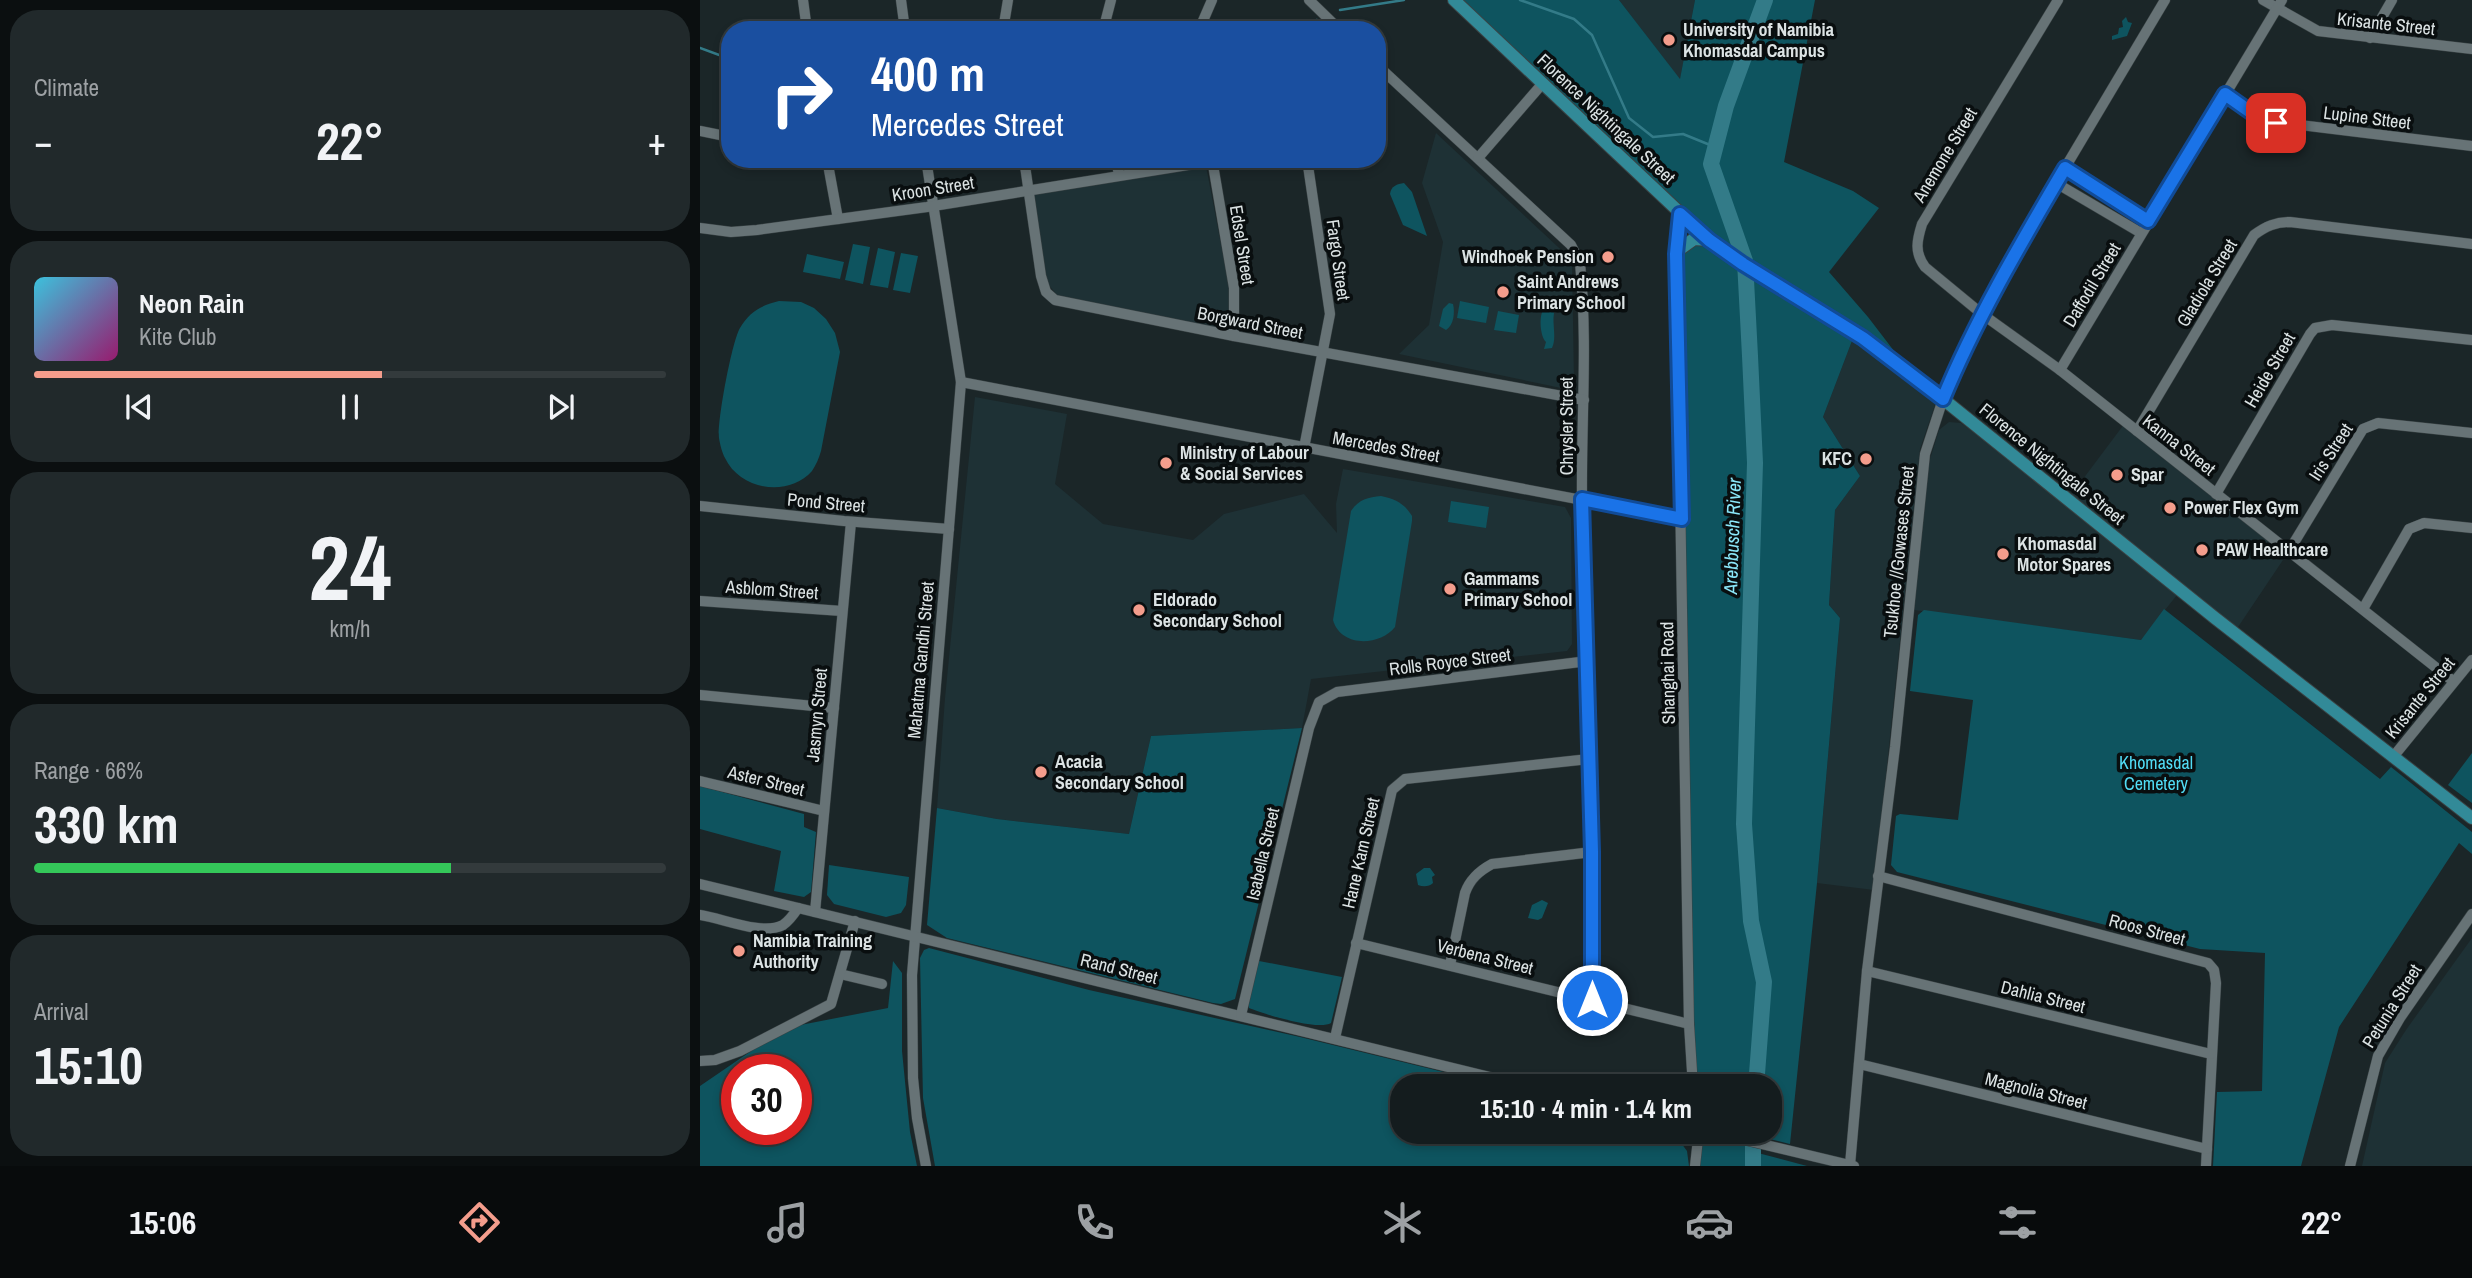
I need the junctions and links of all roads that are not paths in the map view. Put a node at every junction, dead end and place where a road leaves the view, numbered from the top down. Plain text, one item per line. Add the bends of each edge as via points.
1 (803, 0) edge
2 (901, 0) edge
3 (1009, 0) edge
4 (1111, 0) edge
5 (1212, 0) edge
6 (1309, 0) edge
7 (1454, 0) edge
8 (2058, 0) edge
9 (2165, 0) edge
10 (2263, 0) edge
11 (2392, 0) edge
12 (2280, 4) edge
13 (806, 21) edge
14 (904, 21) edge
15 (1005, 21) edge
16 (1106, 21) edge
17 (1203, 21) edge
18 (1331, 21) edge
19 (2370, 38) junction
20 (2472, 49) edge
21 (1386, 73) edge
22 (1543, 83) junction
23 (2225, 94) junction
24 (700, 131) edge
25 (721, 135) edge
26 (2472, 146) edge
27 (1478, 158) junction
28 (829, 168) edge
29 (927, 168) edge
30 (1025, 168) edge
31 (1118, 168) edge
32 (1162, 168) edge
33 (1213, 168) edge
34 (1308, 168) edge
35 (2065, 168) junction
36 (1119, 175) junction
37 (2056, 183) junction
38 (1029, 190) junction
39 (933, 206) junction
40 (1683, 216) junction
41 (838, 219) junction
42 (2148, 221) junction
43 (700, 228) edge
44 (2141, 233) junction
45 (1709, 240) junction
46 (2472, 244) edge
47 (1679, 254) junction
48 (1982, 314) junction
49 (1234, 336) junction
50 (2472, 340) edge
51 (1323, 353) junction
52 (2060, 370) junction
53 (961, 382) junction
54 (1943, 399) junction
55 (1584, 400) junction
56 (2137, 431) junction
57 (2472, 433) edge
58 (1304, 448) junction
59 (2216, 494) junction
60 (1582, 499) junction
61 (700, 506) edge
62 (1682, 519) junction
63 (851, 522) junction
64 (2472, 528) edge
65 (949, 529) junction
66 (2289, 551) junction
67 (700, 601) edge
68 (2363, 609) junction
69 (842, 611) junction
70 (2472, 660) edge
71 (1588, 661) junction
72 (2453, 681) junction
73 (700, 695) edge
74 (1319, 702) joint
75 (834, 708) junction
76 (2393, 757) junction
77 (1589, 760) junction
78 (700, 781) edge
79 (824, 811) junction
80 (2472, 818) edge
81 (1592, 852) junction
82 (1878, 876) junction
83 (700, 884) edge
84 (798, 908) junction
85 (815, 912) junction
86 (2472, 914) edge
87 (700, 915) edge
88 (855, 921) junction
89 (915, 936) junction
90 (1356, 943) junction
91 (1450, 965) junction
92 (1867, 971) junction
93 (840, 974) junction
94 (882, 984) dead end
95 (1592, 1000) junction
96 (1241, 1015) junction
97 (1689, 1024) junction
98 (1335, 1038) junction
99 (2211, 1054) junction
100 (700, 1061) edge
101 (1859, 1064) junction
102 (1478, 1074) edge
103 (1692, 1074) edge
104 (1696, 1144) edge
105 (1767, 1144) edge
106 (2207, 1149) junction
107 (1695, 1164) edge
108 (1852, 1165) edge
109 (926, 1166) edge
110 (2206, 1166) edge
111 (2350, 1166) edge

1 - 13 street
2 - 14 street
3 - 15 street
4 - 16 street
5 - 17 street
6 - 18 street
7 - 22 main road, Florence Nightingale Street
8 - 48 street, Anemone Street via 1922,223 1917,239 1918,258 1924,267
9 - 35 street, Tsukhoe //Gowases Street
10 - 12 street, Krisante Street
11 - 19 street
12 - 19 street, Krisante Street via 2318,32
12 - 23 street, Daffodil Street
19 - 20 street, Krisante Street
21 - 27 street, Chrysler Street
22 - 27 street
22 - 40 main road, Florence Nightingale Street
23 - 26 street, Lupine Stteet via 2267,121
23 - 42 street, Daffodil Street
24 - 25 street
27 - 55 street, Chrysler Street via 1578,255
28 - 41 street
29 - 39 street, Mahatma Gandhi Street
30 - 38 street, Borgward Street
31 - 36 street
32 - 36 street, Kroon Street
33 - 49 street, Edsel Street via 1234,288
34 - 51 street, Fargo Street via 1330,311
35 - 37 street, Tsukhoe //Gowases Street
35 - 42 street
36 - 38 street, Kroon Street
37 - 44 street
37 - 48 street, Tsukhoe //Gowases Street
38 - 39 street, Kroon Street
38 - 49 street, Borgward Street via 1043,284 1055,300
39 - 41 street, Kroon Street
39 - 53 street, Mahatma Gandhi Street
40 - 45 main road, Florence Nightingale Street
40 - 47 street, Shanghai Road
41 - 43 street, Kroon Street via 747,232
42 - 44 street, Daffodil Street
44 - 52 street, Daffodil Street
45 - 47 main road via 1694,239
45 - 54 main road, Florence Nightingale Street via 1863,338
46 - 56 street, Gladiola Street via 2290,222 2262,229 2254,235
47 - 62 street, Shanghai Road
48 - 52 street, Kanna Street
48 - 54 street, Tsukhoe //Gowases Street
49 - 51 street, Borgward Street
50 - 59 street, Heide Street via 2332,325 2315,328
51 - 55 street, Borgward Street
51 - 58 street, Fargo Street
52 - 56 street, Kanna Street
53 - 58 street, Mercedes Street
53 - 65 street, Mahatma Gandhi Street
54 - 76 main road, Florence Nightingale Street
54 - 82 street, Tsukhoe //Gowases Street via 1921,478
55 - 60 street, Chrysler Street
56 - 59 street, Kanna Street
57 - 66 street, Iris Street via 2378,423 2363,429
58 - 60 street, Mercedes Street
59 - 66 street, Kanna Street
60 - 62 street, Mercedes Street
60 - 71 street, Chrysler Street
61 - 63 street, Pond Street
62 - 97 street, Shanghai Road
63 - 65 street, Pond Street
63 - 69 street, Jasmyn Street
64 - 68 street via 2424,523 2409,529
65 - 89 street, Mahatma Gandhi Street
66 - 68 street, Kanna Street
67 - 69 street, Asblom Street
68 - 72 street, Kanna Street
69 - 75 street, Jasmyn Street
70 - 72 street, Krisante Street
71 - 74 street, Rolls Royce Street via 1337,692
71 - 77 street, Chrysler Street
72 - 76 street, Krisante Street
73 - 75 street
74 - 96 street, Isabella Street
75 - 79 street, Jasmyn Street
76 - 80 main road, Florence Nightingale Street
77 - 81 street, Chrysler Street
77 - 90 street, Hane Kam Street via 1398,783 1392,790
78 - 79 street, Aster Street
79 - 85 street, Jasmyn Street
81 - 91 street via 1492,864 1483,869 1465,893
81 - 95 street, Chrysler Street
82 - 92 street, Tsukhoe //Gowases Street
82 - 99 street, Roos Street via 2208,963 2216,983
83 - 84 street, Rand Street
84 - 85 street, Rand Street
84 - 87 street via 786,923 772,928
85 - 88 street, Rand Street
86 - 111 street, Petunia Street via 2378,1056
88 - 89 street, Rand Street
88 - 93 street
89 - 96 street, Rand Street
89 - 109 street, Mahatma Gandhi Street via 914,1078
90 - 91 street, Verbena Street
90 - 98 street, Hane Kam Street
91 - 95 street, Verbena Street
92 - 99 street, Dahlia Street
92 - 101 street, Tsukhoe //Gowases Street
93 - 94 street
93 - 100 street via 834,999 824,1009 740,1051
95 - 97 street, Verbena Street
96 - 98 street, Rand Street
97 - 103 street, Shanghai Road
98 - 102 street, Rand Street
99 - 106 street, Roos Street
101 - 106 street, Magnolia Street
101 - 108 street, Tsukhoe //Gowases Street
104 - 107 street
105 - 108 street
106 - 110 street, Roos Street

